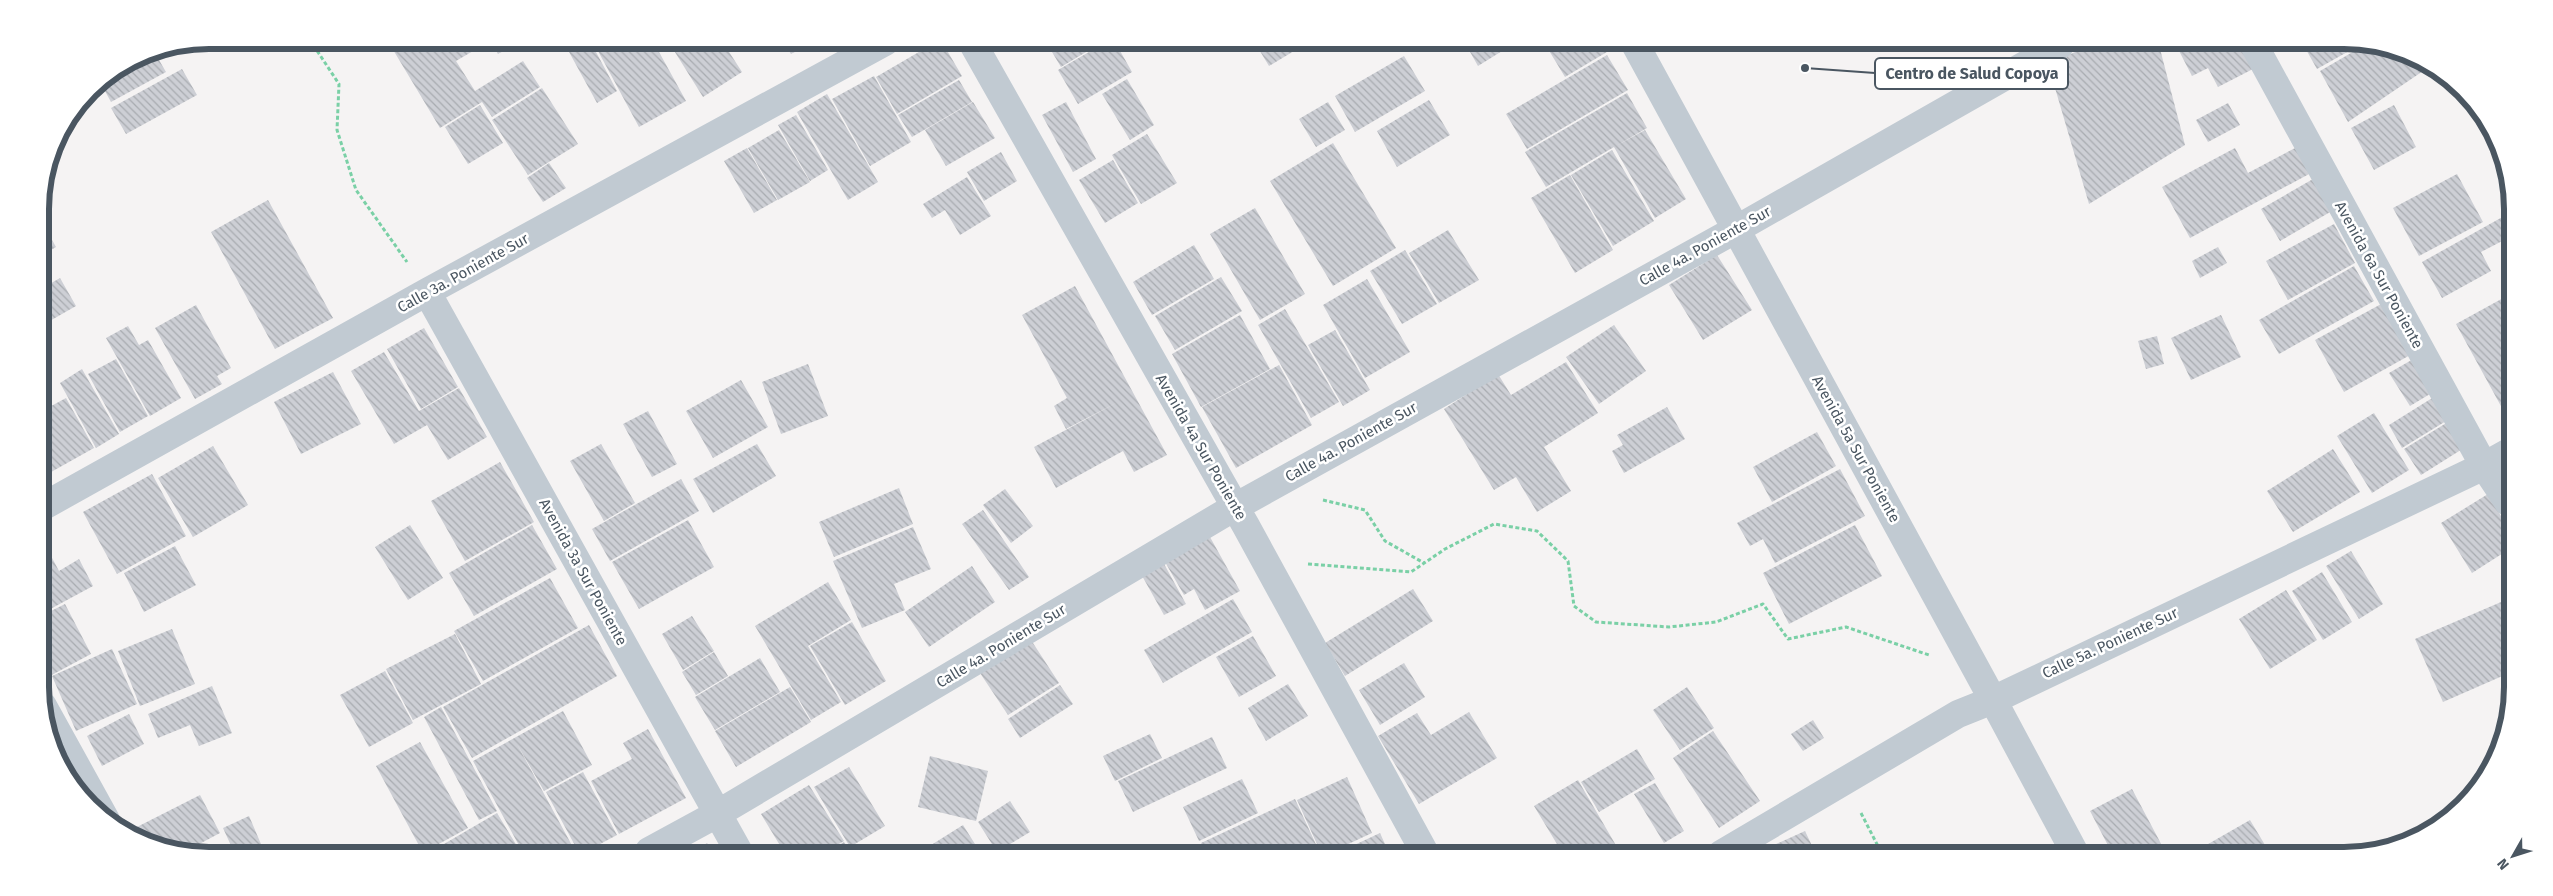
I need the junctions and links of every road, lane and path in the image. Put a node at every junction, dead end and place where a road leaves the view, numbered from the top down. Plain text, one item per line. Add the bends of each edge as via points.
1 (316, 49) edge
2 (872, 49) edge
3 (976, 49) edge
4 (1638, 49) edge
5 (2053, 49) edge
6 (2256, 49) edge
7 (1735, 230) junction
8 (428, 292) junction
9 (2504, 454) edge
10 (2484, 466) junction
11 (2504, 496) edge
12 (1316, 498) dead end
13 (49, 503) edge
14 (1234, 507) junction
15 (1265, 561) junction
16 (1424, 563) junction
17 (1978, 672) junction
18 (1993, 700) junction
19 (54, 725) edge
20 (1844, 779) junction
21 (95, 800) edge
22 (717, 814) junction
23 (656, 847) edge
24 (737, 847) edge
25 (1422, 847) edge
26 (1732, 847) edge
27 (1878, 847) edge
28 (2072, 847) edge

1 - 8 path via 338,84 338,130 356,190
2 - 8 street, Calle 3a. Poniente Sur
3 - 14 street, Avenida 4a Sur Poniente
4 - 7 street, Avenida 5a Sur Poniente
5 - 7 street, Calle 4a. Poniente Sur
6 - 10 street, Avenida 6a Sur Poniente
7 - 14 street, Calle 4a. Poniente Sur
7 - 17 street, Avenida 5a Sur Poniente
8 - 13 street, Calle 3a. Poniente Sur
8 - 22 street, Avenida 3a Sur Poniente
9 - 10 street, Calle 5a. Poniente Sur
10 - 11 street, Avenida 6a Sur Poniente
10 - 18 street, Calle 5a. Poniente Sur
12 - 16 path via 1365,510 1385,541
14 - 15 street, Avenida 4a Sur Poniente
14 - 22 street, Calle 4a. Poniente Sur
15 - 16 path via 1411,572
15 - 25 street, Avenida 4a Sur Poniente
16 - 17 path via 1494,524 1537,530 1568,561 1574,606 1596,622 1669,627 1716,622 1763,604 1788,639 1846,627
17 - 18 street, Avenida 5a Sur Poniente
18 - 20 street, Calle 5a. Poniente Sur via 1958,714
18 - 28 street, Avenida 5a Sur Poniente
19 - 21 street
20 - 26 street, Calle 5a. Poniente Sur
20 - 27 path
22 - 23 street, Calle 4a. Poniente Sur
22 - 24 street, Avenida 3a Sur Poniente

